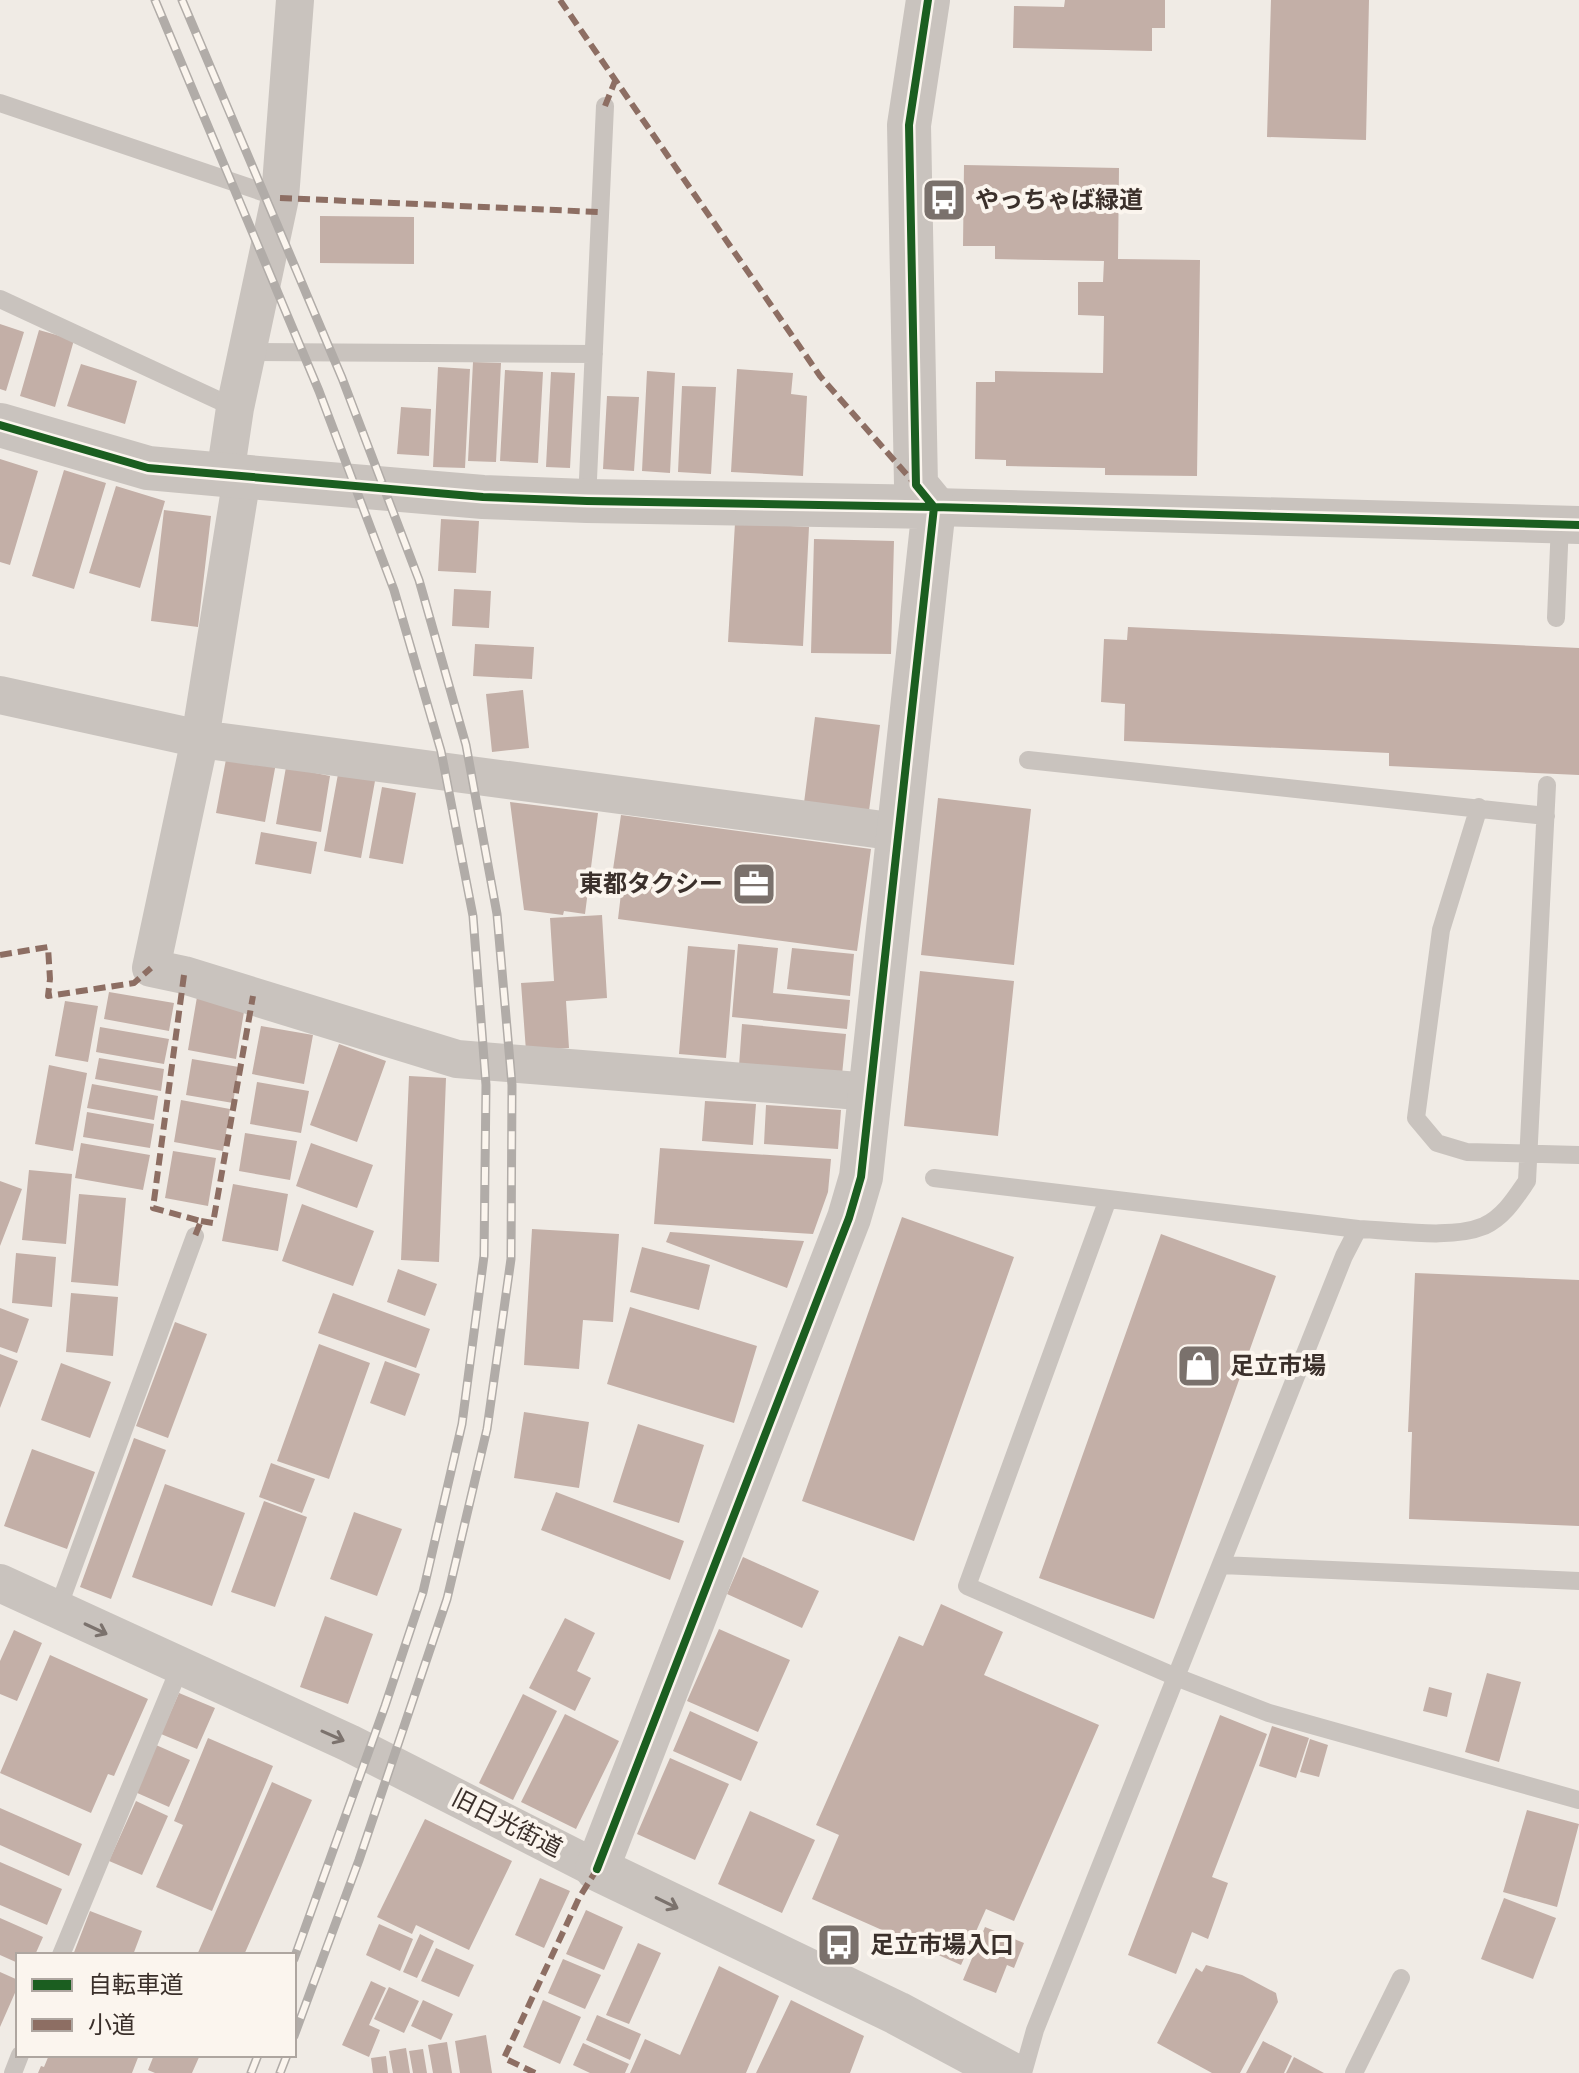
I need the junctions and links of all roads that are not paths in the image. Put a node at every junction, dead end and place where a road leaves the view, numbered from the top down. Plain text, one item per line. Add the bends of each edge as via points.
1 (295, 0) edge
2 (928, 0) edge
3 (0, 103) edge
4 (605, 106) dead end
5 (280, 198) junction
6 (0, 299) edge
7 (246, 352) junction
8 (594, 354) junction
9 (235, 408) junction
10 (0, 425) edge
11 (233, 476) junction
12 (587, 501) junction
13 (934, 507) junction
14 (1569, 524) edge
15 (1556, 618) dead end
16 (0, 695) edge
17 (200, 739) junction
18 (1028, 760) dead end
19 (1547, 785) dead end
20 (1479, 807) junction
21 (1546, 816) junction
22 (898, 832) junction
23 (871, 1092) junction
24 (1579, 1155) edge
25 (934, 1178) dead end
26 (1108, 1199) junction
27 (1358, 1229) junction
28 (195, 1236) dead end
29 (1221, 1565) junction
30 (1579, 1581) edge
31 (0, 1583) edge
32 (57, 1611) junction
33 (180, 1667) junction
34 (1176, 1677) junction
35 (1579, 1800) edge
36 (597, 1869) junction
37 (62, 1953) edge
38 (1401, 1978) dead end
39 (1009, 2073) edge
40 (1023, 2073) edge
41 (1354, 2073) edge

1 - 5 street
2 - 13 street via 909,125 916,485
3 - 5 lane
4 - 8 lane
5 - 7 street
6 - 9 lane
7 - 8 lane
7 - 9 street
8 - 12 lane
9 - 11 street
10 - 11 street via 148,468
11 - 12 street
11 - 17 street
12 - 13 street
13 - 14 street
13 - 22 street
14 - 15 lane
16 - 17 street
17 - 22 street
17 - 23 street via 151,968 457,1059
18 - 20 lane
19 - 21 lane
20 - 21 lane
20 - 24 lane via 1441,930 1416,1118 1437,1143 1467,1152
21 - 27 lane via 1527,1181 1508,1208 1486,1225 1457,1233
22 - 23 street
23 - 36 street via 861,1177 849,1218
25 - 26 lane
26 - 27 lane
26 - 34 lane via 967,1586
27 - 29 lane
28 - 32 lane
29 - 30 lane
29 - 34 lane
31 - 32 street, 旧日光街道
32 -> 33 street, 旧日光街道
33 -> 36 street, 旧日光街道 via 349,1743
33 - 37 lane
34 - 35 lane via 1269,1713
34 - 40 lane via 1035,2030
36 -> 39 street, 旧日光街道
38 - 41 lane

